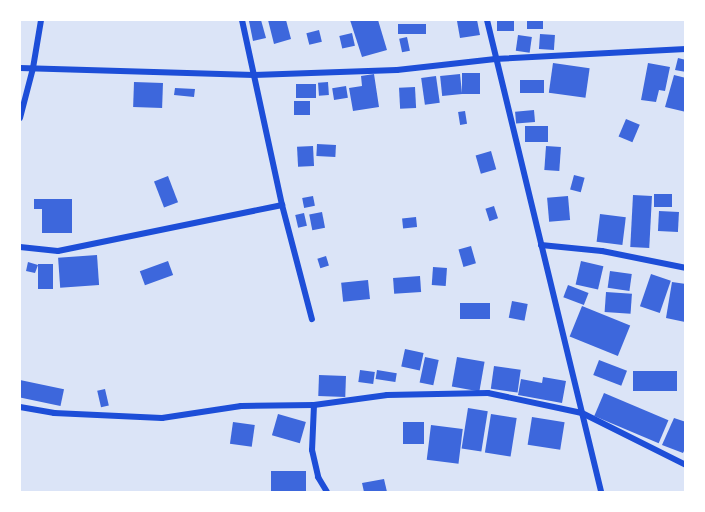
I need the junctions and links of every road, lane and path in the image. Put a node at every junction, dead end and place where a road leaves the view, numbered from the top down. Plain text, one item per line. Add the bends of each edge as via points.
1 (42, 20) edge
2 (242, 20) edge
3 (487, 20) edge
4 (686, 49) edge
5 (495, 59) junction
6 (20, 68) edge
7 (33, 68) junction
8 (254, 75) junction
9 (20, 118) edge
10 (282, 205) junction
11 (541, 245) junction
12 (20, 247) edge
13 (686, 268) edge
14 (312, 319) dead end
15 (314, 405) junction
16 (20, 407) edge
17 (582, 413) junction
18 (686, 465) edge
19 (327, 492) edge
20 (601, 492) edge

1 - 7 street
2 - 8 street
3 - 5 street
4 - 5 street
5 - 8 street via 397,70
5 - 11 street
6 - 7 street
7 - 8 street
7 - 9 street
8 - 10 street
10 - 12 street via 58,251
10 - 14 street
11 - 13 street via 602,251
11 - 17 street
15 - 16 street via 241,406 162,418 54,413
15 - 17 street via 387,395 488,393
15 - 19 street via 312,450 318,477
17 - 18 street
17 - 20 street

